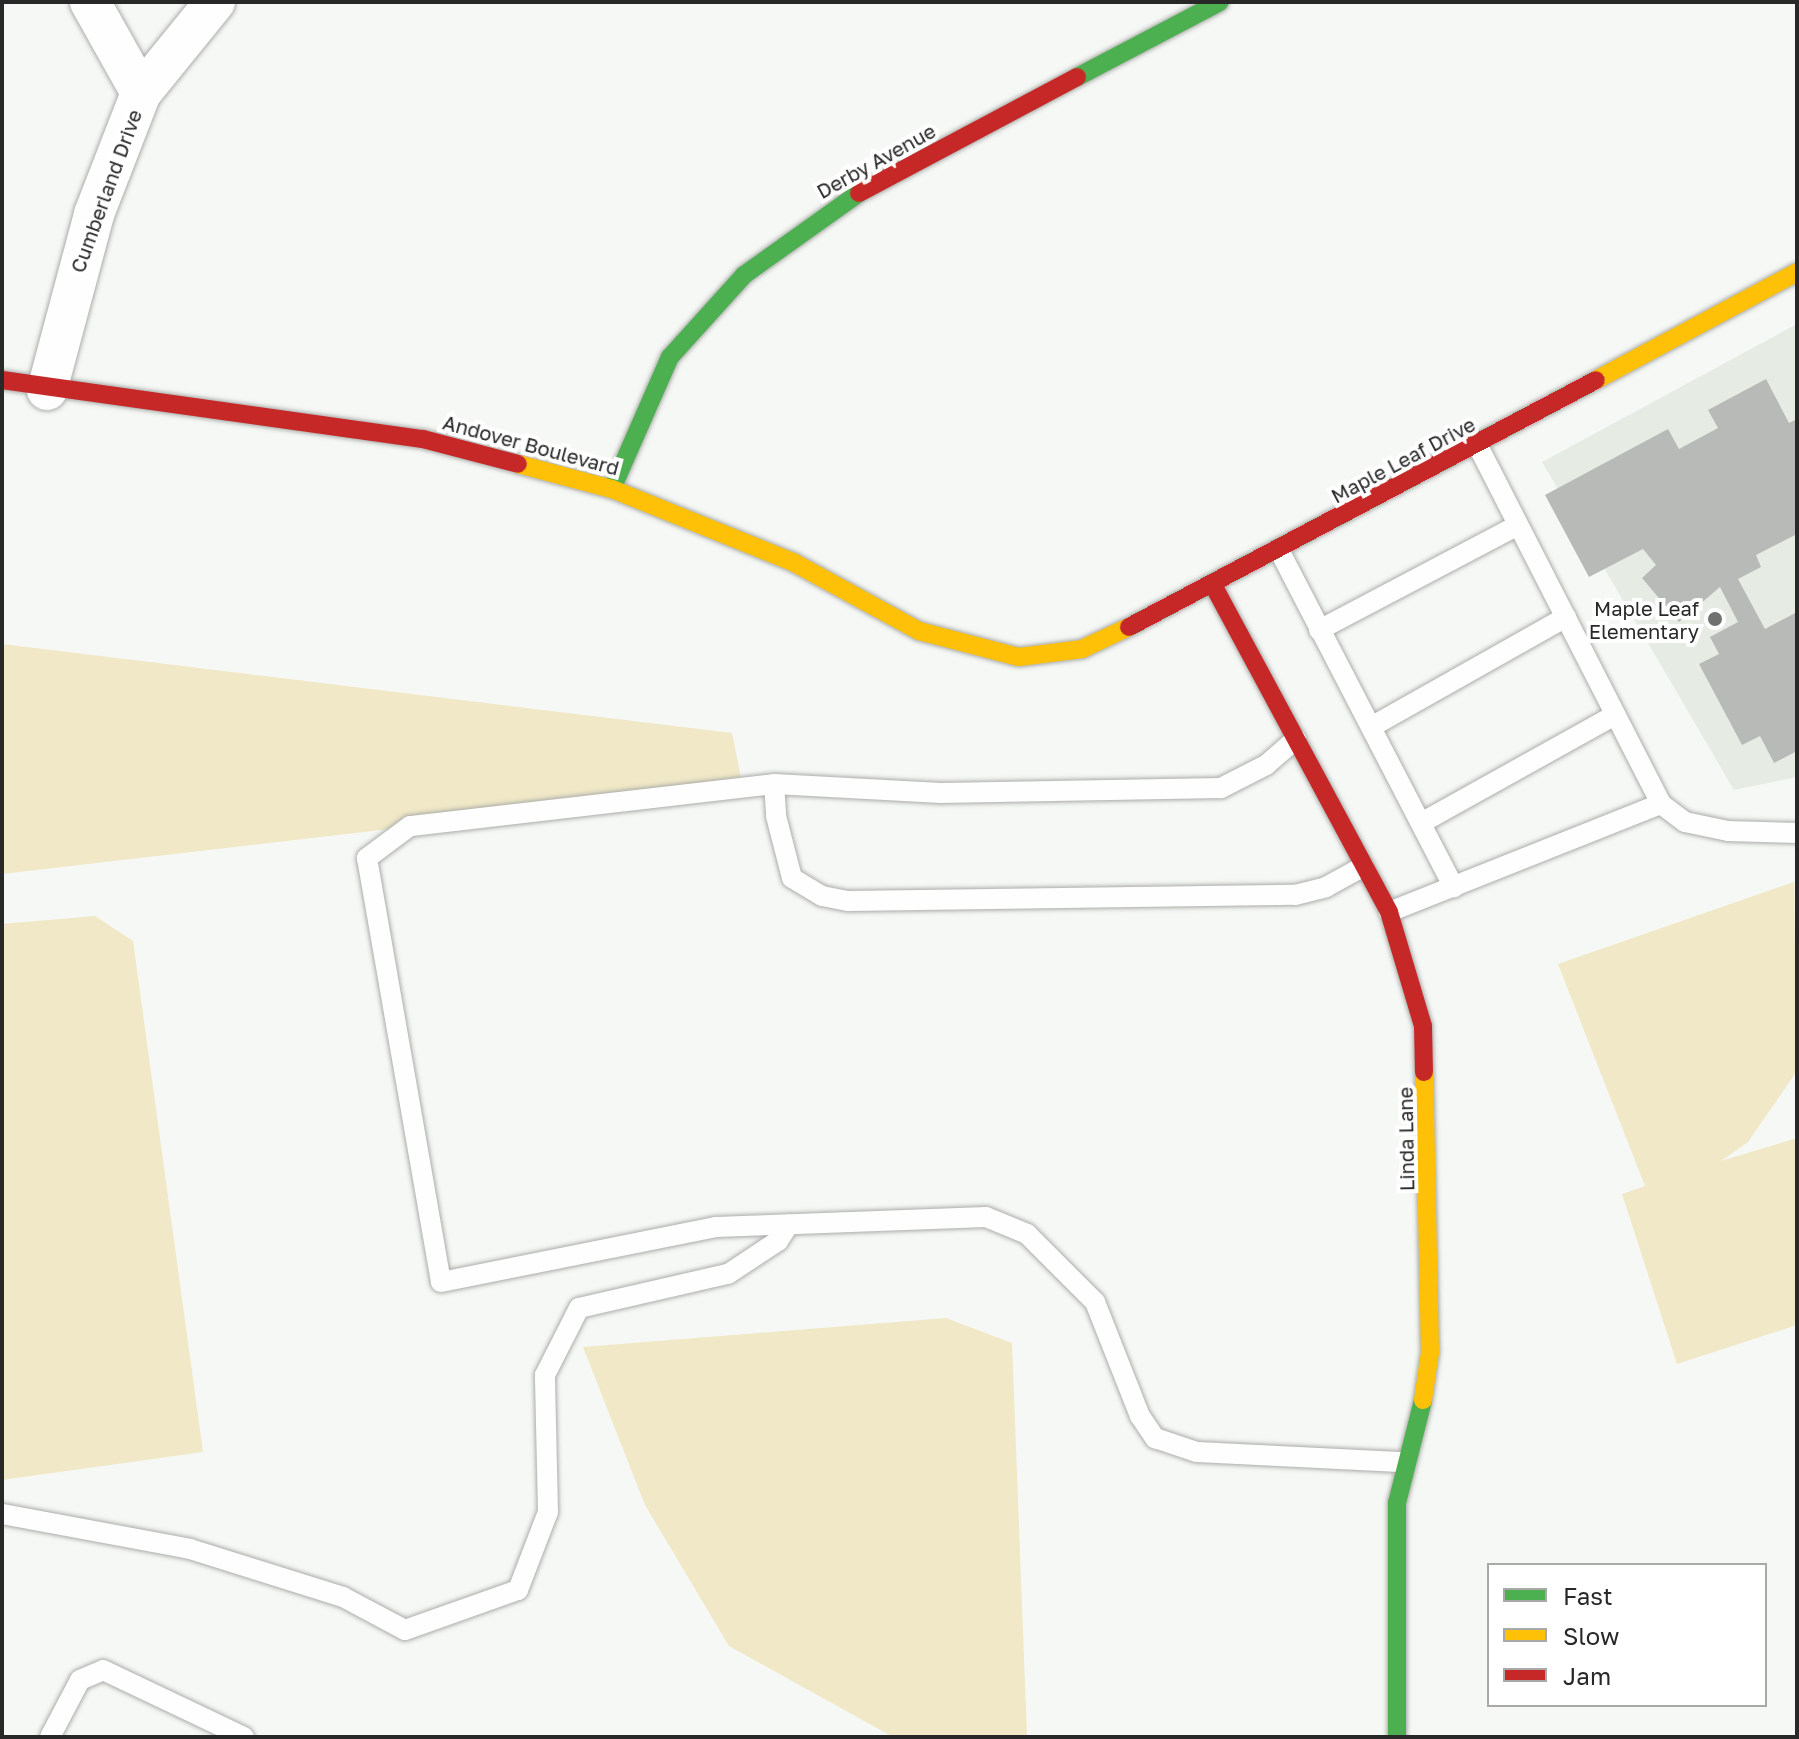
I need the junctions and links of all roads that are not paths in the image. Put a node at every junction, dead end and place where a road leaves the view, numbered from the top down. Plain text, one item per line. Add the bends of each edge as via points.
1 (90, 2) edge
2 (215, 2) edge
3 (1220, 2) edge
4 (141, 93) junction
5 (1797, 272) edge
6 (2, 380) edge
7 (47, 390) junction
8 (1478, 446) junction
9 (612, 489) junction
10 (1518, 525) junction
11 (1279, 550) junction
12 (1213, 585) junction
13 (1566, 617) junction
14 (1319, 630) junction
15 (1019, 657) joint
16 (1615, 715) junction
17 (1371, 727) junction
18 (1296, 739) junction
19 (774, 784) junction
20 (1661, 804) junction
21 (1421, 823) junction
22 (1797, 833) edge
23 (1364, 866) junction
24 (1454, 887) junction
25 (1389, 912) junction
26 (789, 1224) junction
27 (1405, 1462) junction
28 (2, 1514) edge
29 (50, 1737) edge
30 (244, 1737) edge
31 (1397, 1737) edge

1 - 4 street, Cumberland Drive
2 - 4 street
3 - 9 street, Derby Avenue via 843,201 744,275 670,357
4 - 7 street, Cumberland Drive via 94,214
5 - 8 street, Maple Leaf Drive
6 - 7 street, Andover Boulevard
7 - 9 street, Andover Boulevard via 423,439
8 - 10 lane
8 - 11 street, Maple Leaf Drive
9 - 15 street, Andover Boulevard via 793,562 919,631
10 - 13 lane
10 - 14 lane
11 - 12 street, Maple Leaf Drive
11 - 14 lane
12 - 15 street, Maple Leaf Drive via 1082,649
12 - 18 street, Linda Lane
13 - 16 lane
13 - 17 lane
14 - 17 lane
16 - 20 lane
16 - 21 lane
17 - 21 lane
18 - 19 lane via 1266,765 1221,788 941,793
18 - 23 street, Linda Lane
19 - 23 lane via 792,878 822,896 848,901 1295,895 1326,887
19 - 26 lane via 410,826 367,858 441,1282 716,1227
20 - 22 lane via 1685,822 1728,831
20 - 24 lane
21 - 24 lane
23 - 25 street, Linda Lane
24 - 25 lane
25 - 27 street, Linda Lane via 1423,1026 1428,1094 1430,1352 1419,1426
26 - 27 lane via 986,1217 1027,1234 1095,1302 1140,1416 1155,1438 1197,1452
26 - 28 lane via 778,1241 728,1274 579,1308 545,1375 548,1512 518,1590 405,1630 343,1597 190,1549
27 - 31 street, Linda Lane via 1397,1503
29 - 30 lane via 80,1680 103,1670

